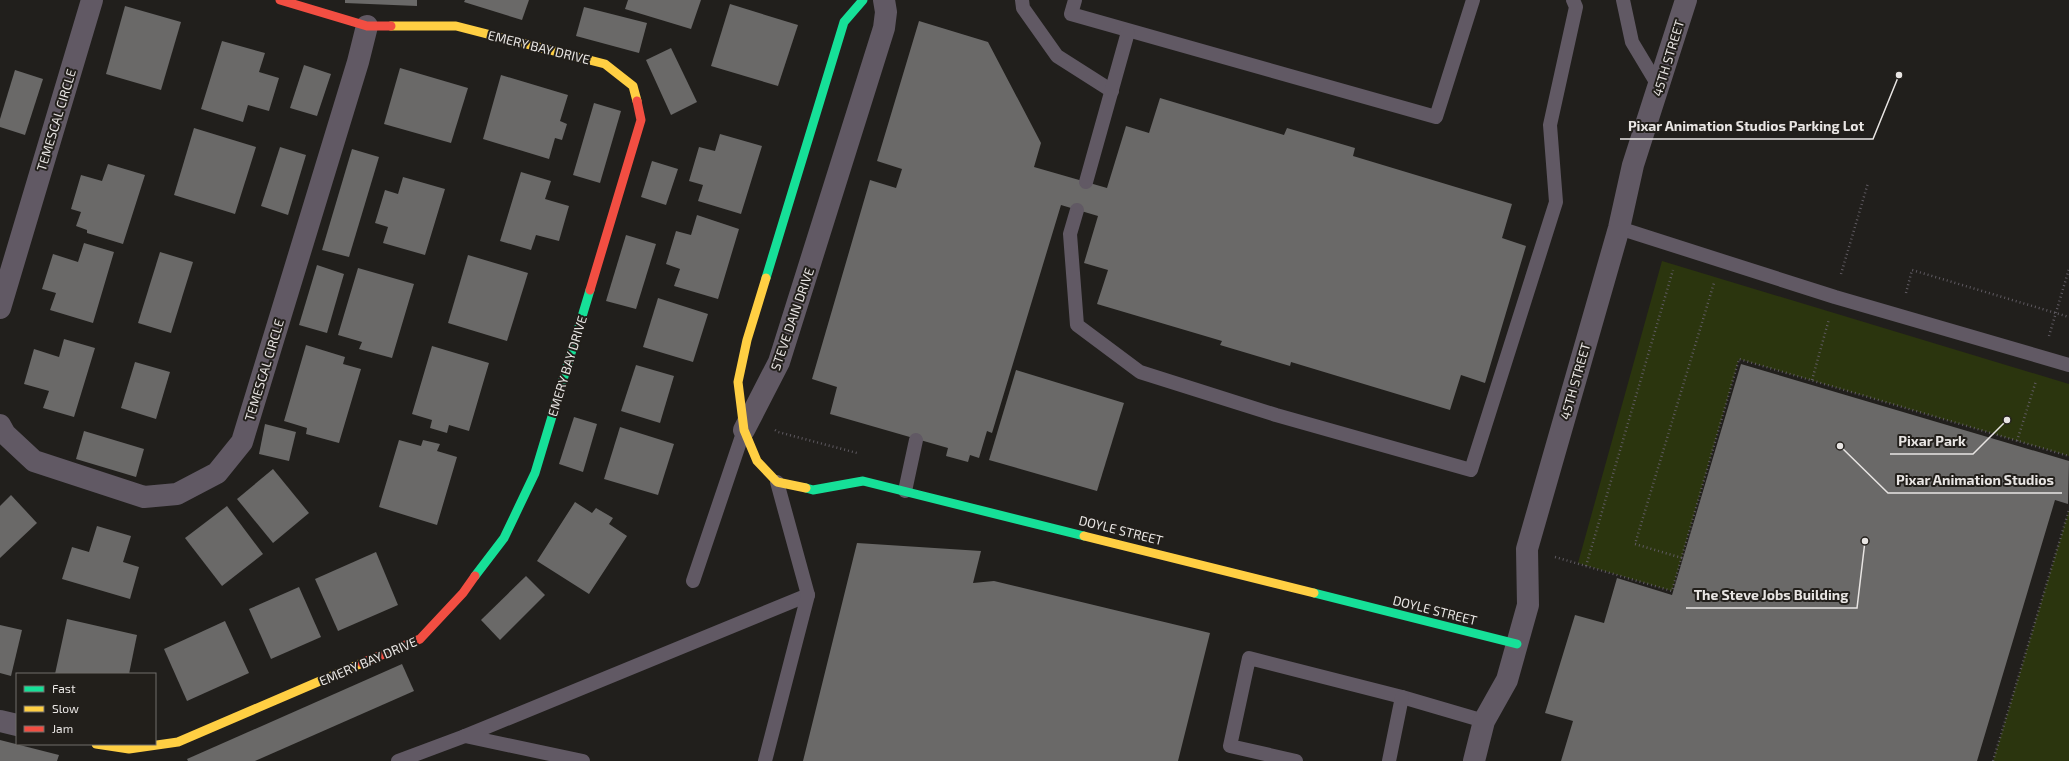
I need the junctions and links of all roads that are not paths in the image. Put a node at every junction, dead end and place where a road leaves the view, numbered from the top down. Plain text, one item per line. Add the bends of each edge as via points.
1 (92, 0) edge
2 (280, 0) edge
3 (863, 0) edge
4 (884, 0) edge
5 (1022, 0) edge
6 (1075, 0) edge
7 (1473, 0) edge
8 (1573, 0) edge
9 (1623, 0) edge
10 (1686, 0) edge
11 (367, 26) junction
12 (1128, 32) junction
13 (1659, 87) junction
14 (1112, 91) junction
15 (1086, 182) dead end
16 (1078, 210) dead end
17 (1619, 228) junction
18 (0, 308) edge
19 (2069, 365) edge
20 (0, 425) edge
21 (744, 430) junction
22 (916, 440) dead end
23 (776, 482) junction
24 (905, 491) junction
25 (693, 581) dead end
26 (808, 595) junction
27 (1518, 644) junction
28 (1402, 697) junction
29 (0, 721) edge
30 (1484, 721) junction
31 (16, 725) edge
32 (464, 736) junction
33 (102, 745) edge
34 (398, 761) edge
35 (583, 761) edge
36 (765, 761) edge
37 (1296, 761) edge
38 (1389, 761) edge
39 (1474, 761) edge

1 - 18 street, TEMESCAL CIRCLE
2 - 11 street, EMERY BAY DRIVE
3 - 21 street via 844,22 747,340 738,382
4 - 21 street, STEVE DAIN DRIVE via 884,28 780,362
5 - 14 lane via 1024,8 1057,56
6 - 12 lane via 1071,14
7 - 12 lane via 1436,117
8 - 16 lane via 1576,7 1550,125 1556,202 1471,470 1276,415 1140,372 1077,325 1070,234
9 - 13 lane via 1632,42
10 - 13 street, 45TH STREET
11 - 20 street, TEMESCAL CIRCLE via 242,442 217,473 176,494 144,497 34,461 4,434
11 - 33 street, EMERY BAY DRIVE via 456,26 605,64 633,86 641,120 535,473 504,538 464,593 420,639 178,742 129,750
12 - 14 lane
13 - 17 street, 45TH STREET via 1633,165
14 - 15 lane
17 - 19 lane via 1720,262
17 - 27 street, 45TH STREET via 1526,549 1528,605
21 - 23 street via 758,461
21 - 25 lane
22 - 24 lane
23 - 24 street, DOYLE STREET via 813,490 863,480
23 - 26 lane
24 - 27 street, DOYLE STREET
26 - 32 lane
26 - 36 lane
27 - 30 street, 45TH STREET via 1507,680
28 - 30 lane
28 - 37 lane via 1249,658 1230,746
28 - 38 lane
29 - 31 street
30 - 39 street, 45TH STREET
32 - 34 lane
32 - 35 lane

